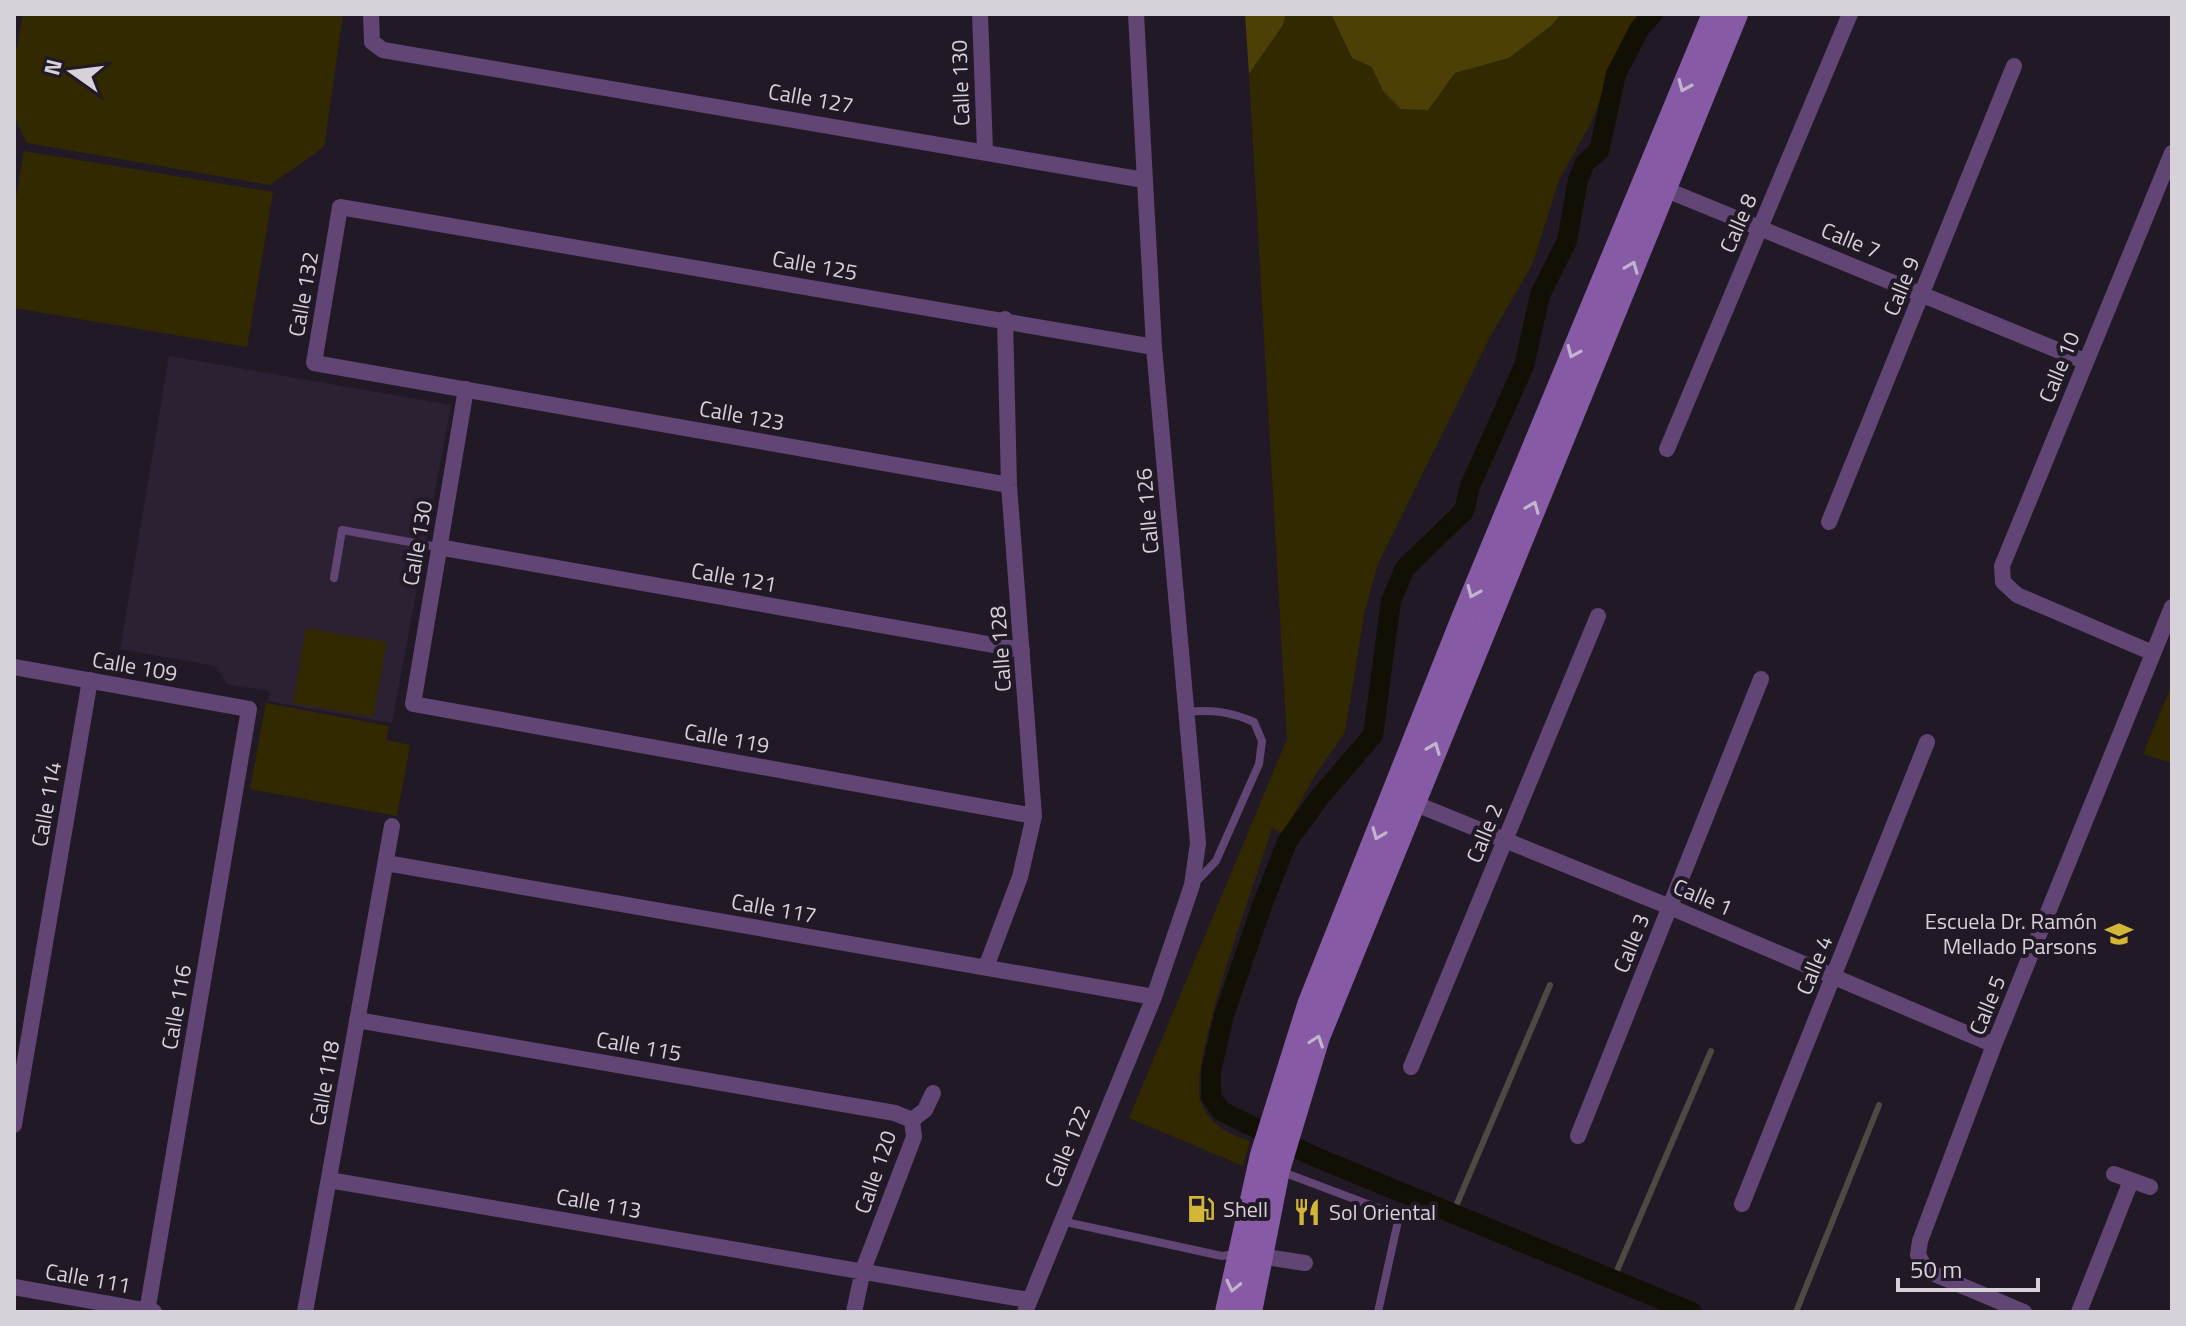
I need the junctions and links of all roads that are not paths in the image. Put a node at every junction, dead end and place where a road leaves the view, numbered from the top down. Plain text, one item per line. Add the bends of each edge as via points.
1 (371, 14) edge
2 (980, 14) edge
3 (1136, 14) edge
4 (1714, 14) edge
5 (1736, 14) edge
6 (1850, 14) edge
7 (2014, 66) dead end
8 (985, 150) junction
9 (2172, 153) edge
10 (1144, 180) junction
11 (1654, 185) junction
12 (1760, 226) junction
13 (468, 229) joint
14 (1922, 293) junction
15 (1005, 319) junction
16 (1154, 347) junction
17 (2084, 361) junction
18 (466, 389) junction
19 (1667, 449) dead end
20 (1009, 485) junction
21 (1829, 522) dead end
22 (438, 547) junction
23 (334, 578) dead end
24 (2172, 607) edge
25 (1598, 616) dead end
26 (1022, 650) junction
27 (2153, 653) junction
28 (14, 667) edge
29 (1761, 679) dead end
30 (90, 680) junction
31 (413, 704) joint
32 (249, 709) joint
33 (1186, 712) junction
34 (1927, 742) dead end
35 (1402, 799) junction
36 (1034, 816) junction
37 (392, 826) dead end
38 (1505, 840) junction
39 (386, 863) junction
40 (1192, 885) junction
41 (1670, 907) junction
42 (986, 967) junction
43 (1833, 976) junction
44 (1154, 997) junction
45 (357, 1020) junction
46 (1994, 1045) junction
47 (1411, 1067) dead end
48 (933, 1093) dead end
49 (912, 1120) junction
50 (14, 1125) edge
51 (1578, 1136) dead end
52 (1274, 1163) junction
53 (2114, 1174) dead end
54 (329, 1180) junction
55 (2131, 1181) junction
56 (2150, 1187) dead end
57 (1742, 1204) dead end
58 (1060, 1221) junction
59 (1250, 1254) junction
60 (1305, 1263) dead end
61 (863, 1270) junction
62 (14, 1287) edge
63 (1026, 1306) edge
64 (149, 1312) edge
65 (305, 1312) edge
66 (854, 1312) edge
67 (1227, 1312) edge
68 (1250, 1312) edge
69 (1378, 1312) edge
70 (2024, 1312) edge
71 (2079, 1312) edge

1 - 8 street, Calle 127 via 372,42 383,50
2 - 8 street, Calle 130
3 - 10 street, Calle 126
4 -> 11 street
5 - 11 street
6 - 12 street, Calle 8
7 - 14 street, Calle 9
8 - 10 street, Calle 127
9 - 17 street, Calle 10
10 - 16 street, Calle 126
11 - 12 street, Calle 7
11 - 35 street
12 - 14 street, Calle 7
12 - 19 street, Calle 8
13 - 15 street, Calle 125
13 - 18 street, Calle 132 via 340,207 314,363
14 - 17 street, Calle 7
14 - 21 street, Calle 9
15 - 16 street, Calle 125
15 - 20 street, Calle 128
16 - 33 street, Calle 126
17 - 27 street, Calle 10 via 2002,566 2003,582 2017,595
18 - 20 street, Calle 123
18 - 22 street, Calle 130
20 - 26 street, Calle 128
22 - 23 lane via 342,530
22 - 26 street, Calle 121
22 - 31 street, Calle 130
24 - 27 street, Calle 5
25 - 38 street, Calle 2
26 - 36 street, Calle 128
27 - 46 street, Calle 5
28 - 30 street, Calle 109
29 - 41 street, Calle 3
30 - 32 street, Calle 109
30 - 50 street, Calle 114
31 - 36 street, Calle 119
32 - 64 street, Calle 116
33 - 40 street, Calle 126 via 1198,843
33 - 40 lane via 1236,714 1254,722 1262,741 1259,764 1216,861
34 - 43 street, Calle 4
35 - 38 street, Calle 1
35 - 52 street via 1318,1037 1284,1113
36 - 42 street, Calle 128 via 1020,877
37 - 39 street
38 - 41 street, Calle 1
38 - 47 street, Calle 2
39 - 42 street, Calle 117
39 - 45 street, Calle 118
40 - 44 street, Calle 126
41 - 43 street, Calle 1
41 - 51 street, Calle 3
42 - 44 street, Calle 117
43 - 46 street, Calle 1
43 - 57 street, Calle 4
44 - 58 street, Calle 122
45 - 49 street, Calle 115
45 - 54 street, Calle 118
46 - 70 street, Calle 5 via 1918,1255 1927,1271
48 - 49 street, Calle 120 via 925,1110
49 - 61 street, Calle 120 via 914,1137
52 - 59 street
52 - 69 lane via 1394,1214 1398,1221
53 - 55 street
54 - 61 street, Calle 113
54 - 65 street, Calle 118
55 - 56 street
55 - 71 street
58 - 59 lane via 1222,1256
58 - 63 street, Calle 122
59 - 60 street
59 -> 67 street
59 - 68 street
61 - 63 street, Calle 113
61 - 66 street, Calle 120
62 - 64 street, Calle 111

